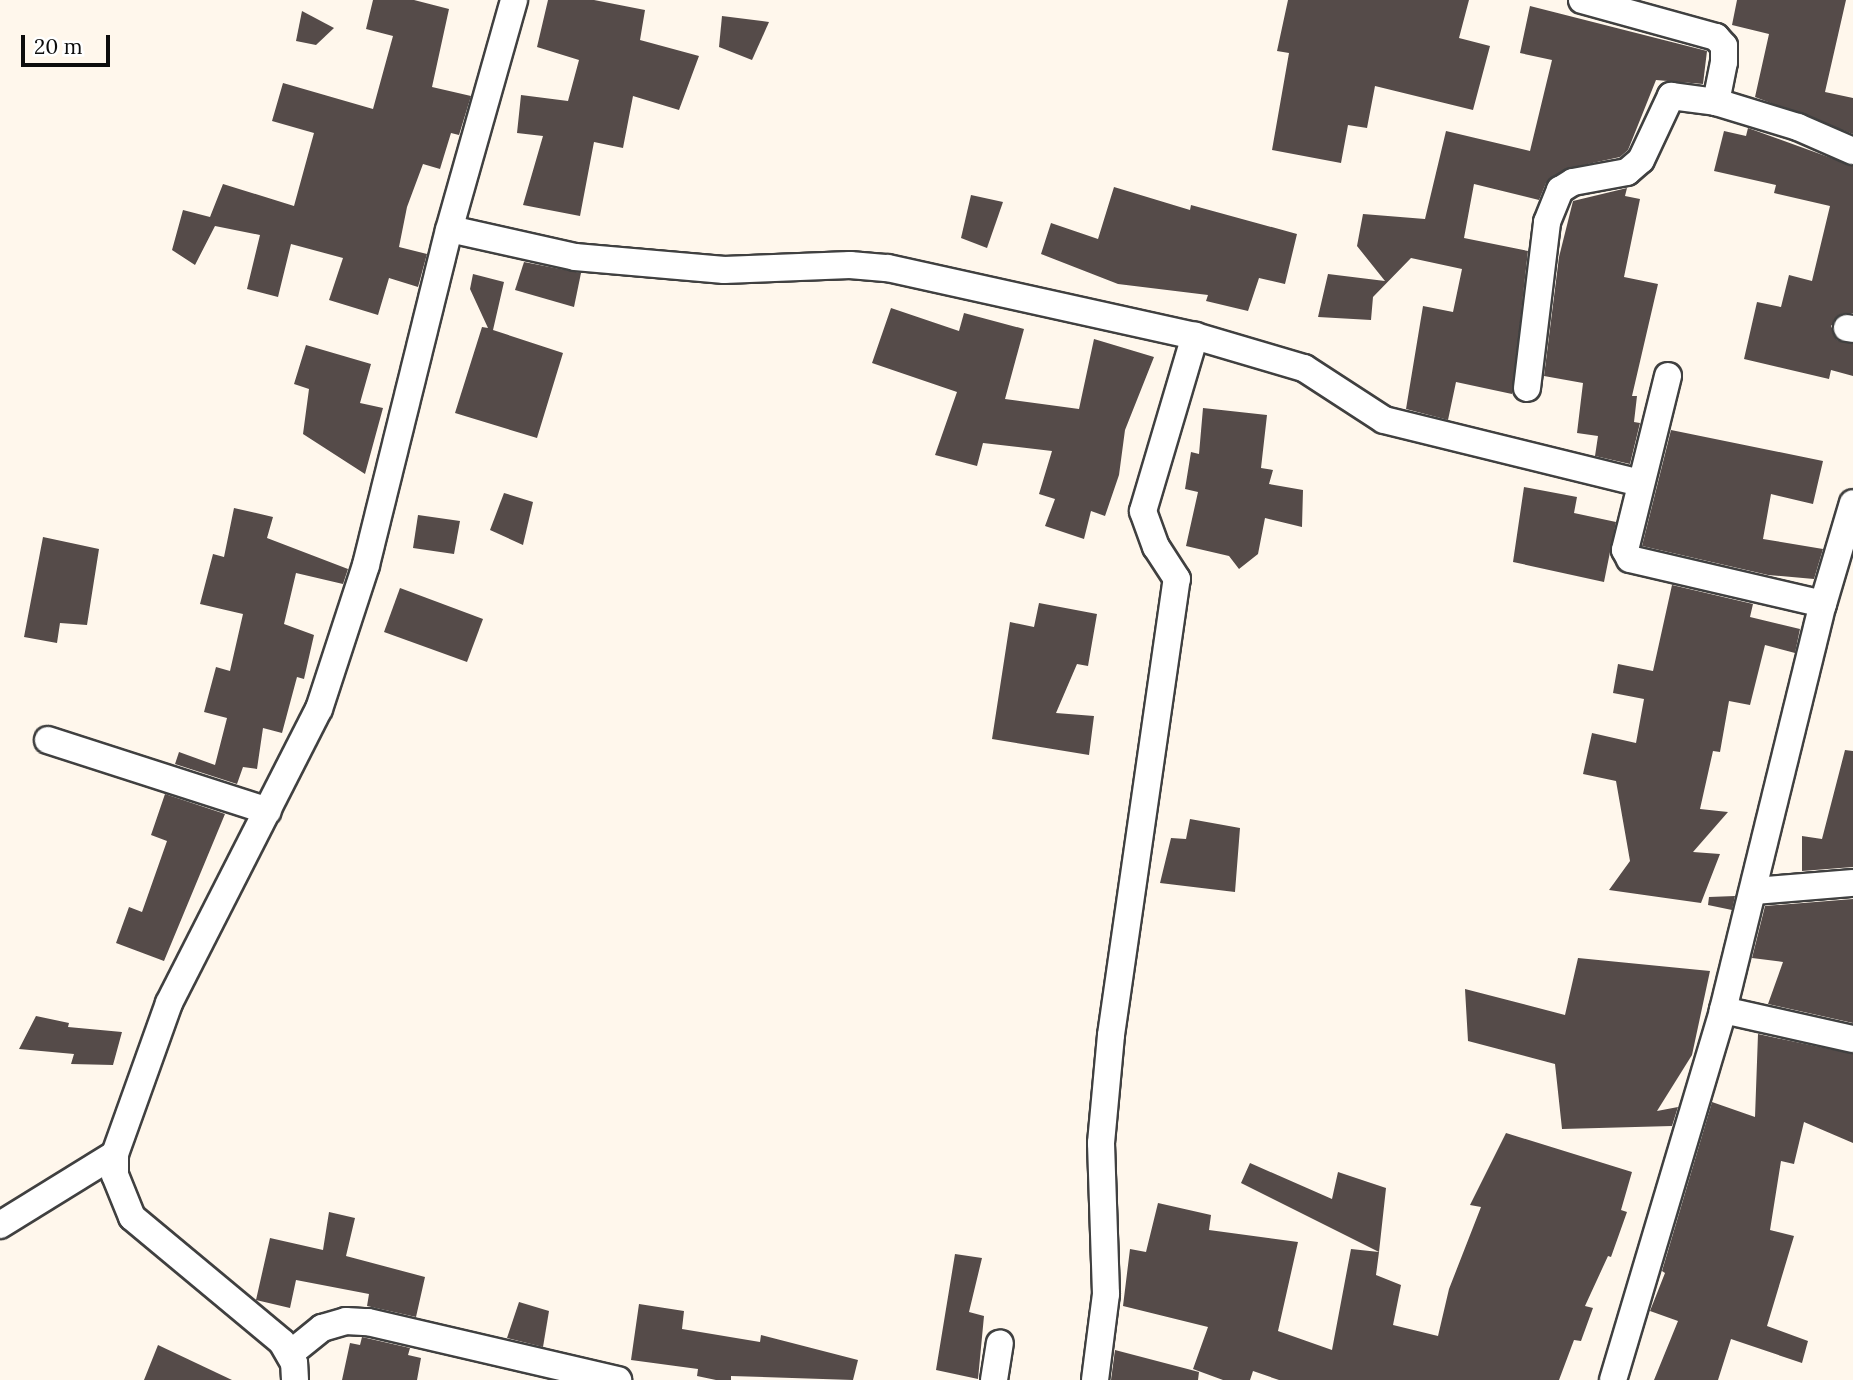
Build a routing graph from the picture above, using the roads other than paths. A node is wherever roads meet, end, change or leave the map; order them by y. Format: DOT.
graph roads {
  1 [pos="514,0"];
  2 [pos="1581,0"];
  3 [pos="1716,102"];
  4 [pos="1853,151"];
  5 [pos="450,229"];
  6 [pos="1195,336"];
  7 [pos="1668,376"];
  8 [pos="1527,388"];
  9 [pos="1640,483"];
  10 [pos="1853,503"];
  11 [pos="1823,604"];
  12 [pos="48,740"];
  13 [pos="268,811"];
  14 [pos="1853,883"];
  15 [pos="1755,891"];
  16 [pos="1723,1010"];
  17 [pos="1853,1039"];
  18 [pos="115,1154"];
  19 [pos="0,1225"];
  20 [pos="1000,1343"];
  21 [pos="291,1353"];
  22 [pos="295,1380"];
  23 [pos="618,1380"];
  24 [pos="994,1380"];
  25 [pos="1095,1380"];
  26 [pos="1613,1380"];
  1 -- 5 [label="street"];
  2 -- 3 [label="street"];
  3 -- 4 [label="street"];
  3 -- 8 [label="street"];
  5 -- 6 [label="street"];
  5 -- 13 [label="street"];
  6 -- 9 [label="street"];
  6 -- 25 [label="street"];
  7 -- 9 [label="street"];
  9 -- 11 [label="street"];
  10 -- 11 [label="street"];
  11 -- 15 [label="street"];
  12 -- 13 [label="street"];
  13 -- 18 [label="street"];
  14 -- 15 [label="street"];
  15 -- 16 [label="street"];
  16 -- 17 [label="street"];
  16 -- 26 [label="street"];
  18 -- 19 [label="street"];
  18 -- 21 [label="street"];
  20 -- 24 [label="street"];
  21 -- 22 [label="street"];
  21 -- 23 [label="street"];
}
